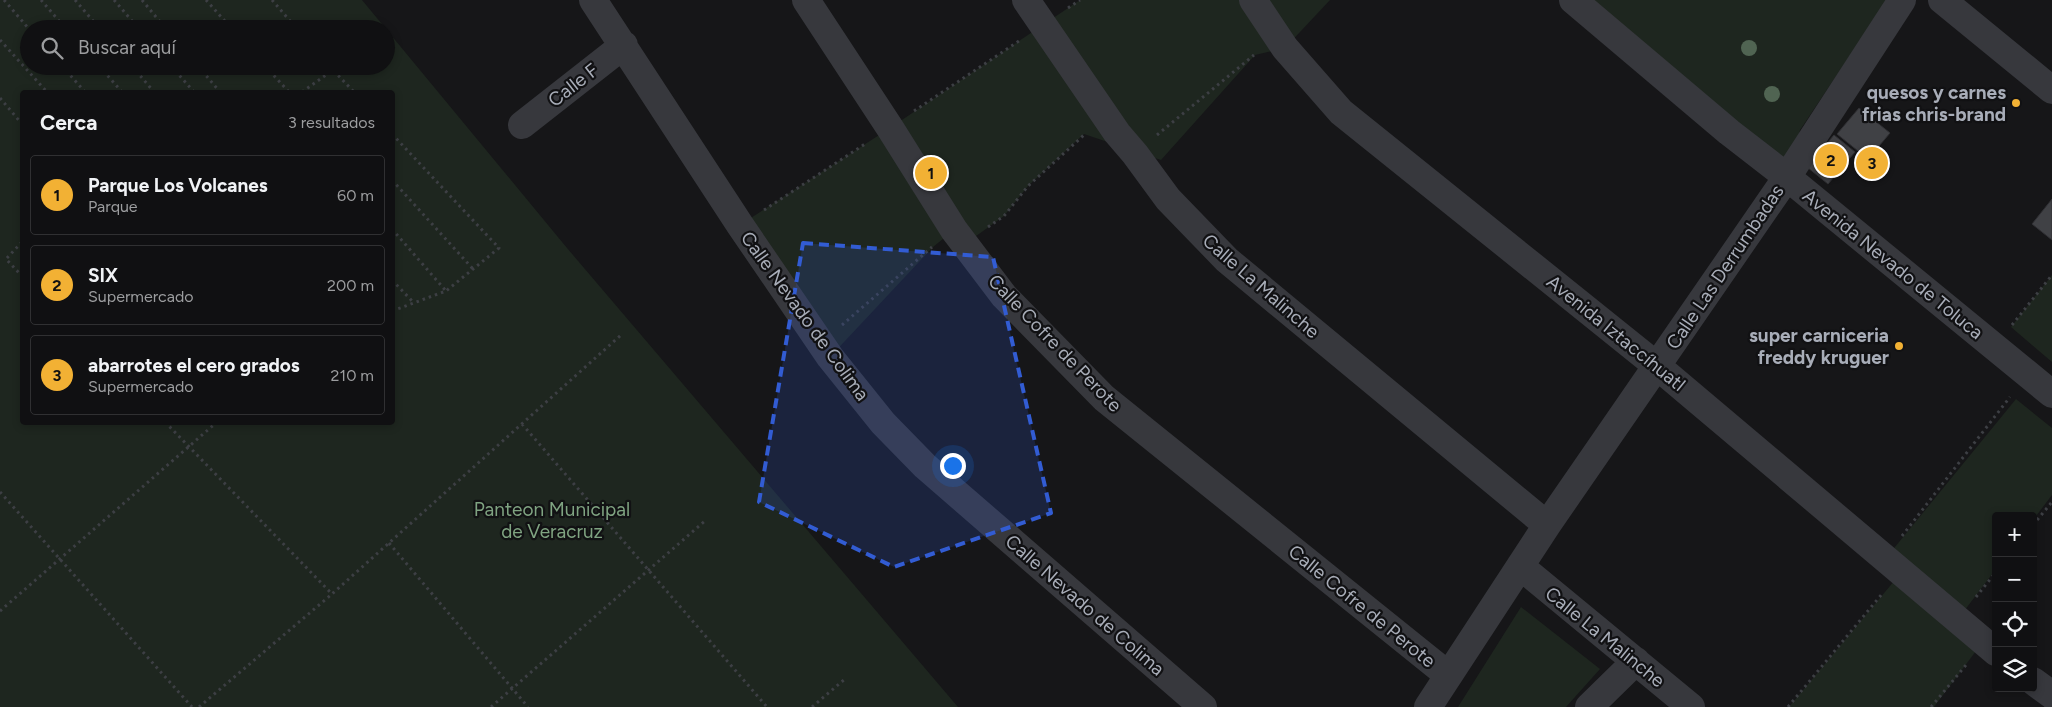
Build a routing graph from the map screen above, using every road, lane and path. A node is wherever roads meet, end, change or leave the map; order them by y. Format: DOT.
graph roads {
  1 [pos="4,0"];
  2 [pos="41,0"];
  3 [pos="75,0"];
  4 [pos="114,0"];
  5 [pos="142,0"];
  6 [pos="206,0"];
  7 [pos="272,0"];
  8 [pos="593,0"];
  9 [pos="806,0"];
  10 [pos="1026,0"];
  11 [pos="1252,0"];
  12 [pos="1573,0"];
  13 [pos="1902,0"];
  14 [pos="1942,0"];
  15 [pos="21,20"];
  16 [pos="58,20"];
  17 [pos="92,20"];
  18 [pos="131,20"];
  19 [pos="159,20"];
  20 [pos="224,20"];
  21 [pos="289,20"];
  22 [pos="1272,30"];
  23 [pos="0,40"];
  24 [pos="624,45"];
  25 [pos="20,62"];
  26 [pos="32,75"];
  27 [pos="70,75"];
  28 [pos="107,75"];
  29 [pos="140,75"];
  30 [pos="179,75"];
  31 [pos="206,75"];
  32 [pos="273,75"];
  33 [pos="326,75"];
  34 [pos="338,75"];
  35 [pos="338,75"];
  36 [pos="342,80"];
  37 [pos="308,88"];
  38 [pos="45,90"];
  39 [pos="83,90"];
  40 [pos="120,90"];
  41 [pos="152,90"];
  42 [pos="192,90"];
  43 [pos="218,90"];
  44 [pos="287,90"];
  45 [pos="305,90"];
  46 [pos="310,90"];
  47 [pos="352,90"];
  48 [pos="2052,90"];
  49 [pos="0,98"];
  50 [pos="20,122"];
  51 [pos="522,125"];
  52 [pos="395,137"];
  53 [pos="1093,138"];
  54 [pos="1135,154"];
  55 [pos="1786,177"];
  56 [pos="395,183"];
  57 [pos="395,232"];
  58 [pos="20,244"];
  59 [pos="965,244"];
  60 [pos="473,269"];
  61 [pos="20,274"];
  62 [pos="2052,275"];
  63 [pos="395,283"];
  64 [pos="446,292"];
  65 [pos="414,303"];
  66 [pos="395,310"];
  67 [pos="621,335"];
  68 [pos="821,343"];
  69 [pos="1994,347"];
  70 [pos="1657,366"];
  71 [pos="2028,374"];
  72 [pos="2052,394"];
  73 [pos="522,424"];
  74 [pos="168,425"];
  75 [pos="215,425"];
  76 [pos="189,447"];
  77 [pos="0,492"];
  78 [pos="2052,502"];
  79 [pos="706,520"];
  80 [pos="2037,520"];
  81 [pos="1547,525"];
  82 [pos="389,543"];
  83 [pos="60,559"];
  84 [pos="1893,565"];
  85 [pos="1520,566"];
  86 [pos="648,570"];
  87 [pos="332,594"];
  88 [pos="0,611"];
  89 [pos="1990,647"];
  90 [pos="1636,661"];
  91 [pos="1448,675"];
  92 [pos="845,679"];
  93 [pos="2037,684"];
  94 [pos="512,689"];
  95 [pos="2052,695"];
  96 [pos="192,707"];
  97 [pos="199,707"];
  98 [pos="491,707"];
  99 [pos="528,707"];
  100 [pos="767,707"];
  101 [pos="812,707"];
  102 [pos="1203,707"];
  103 [pos="1428,707"];
  104 [pos="1589,707"];
  105 [pos="1691,707"];
  106 [pos="1788,707"];
  107 [pos="1931,707"];
  1 -- 15 [label="path"];
  2 -- 16 [label="path"];
  3 -- 17 [label="path"];
  4 -- 18 [label="path"];
  5 -- 19 [label="path"];
  6 -- 20 [label="path"];
  7 -- 21 [label="path"];
  8 -- 24 [label="street, Calle Nevado de Colima"];
  9 -- 59 [label="street, Calle Cofre de Perote"];
  10 -- 54 [label="street, Calle La Malinche"];
  11 -- 22 [label="street, Avenida Iztaccíhuatl"];
  12 -- 55 [label="street, Avenida Nevado de Toluca"];
  13 -- 55 [label="street, Calle Las Derrumbadas"];
  14 -- 48 [label="street"];
  22 -- 54 [label="path"];
  22 -- 70 [label="street, Avenida Iztaccíhuatl"];
  23 -- 25 [label="path"];
  24 -- 51 [label="street, Calle F"];
  24 -- 68 [label="street, Calle Nevado de Colima"];
  26 -- 38 [label="path"];
  27 -- 39 [label="path"];
  28 -- 40 [label="path"];
  29 -- 41 [label="path"];
  30 -- 42 [label="path"];
  31 -- 43 [label="path"];
  32 -- 44 [label="path"];
  33 -- 37 [label="path"];
  34 -- 36 [label="path"];
  35 -- 36 [label="path"];
  36 -- 47 [label="path"];
  37 -- 45 [label="path"];
  37 -- 46 [label="path"];
  49 -- 50 [label="path"];
  52 -- 60 [label="path"];
  53 -- 59 [label="path"];
  54 -- 81 [label="street, Calle La Malinche"];
  55 -- 69 [label="street, Avenida Nevado de Toluca"];
  55 -- 70 [label="street, Calle Las Derrumbadas"];
  56 -- 60 [label="path"];
  57 -- 64 [label="path"];
  58 -- 61 [label="path"];
  59 -- 68 [label="path"];
  59 -- 91 [label="street, Calle Cofre de Perote"];
  60 -- 64 [label="path"];
  62 -- 69 [label="path"];
  63 -- 65 [label="path"];
  64 -- 65 [label="path"];
  65 -- 66 [label="path"];
  67 -- 73 [label="path"];
  68 -- 102 [label="street, Calle Nevado de Colima"];
  69 -- 71 [label="street, Avenida Nevado de Toluca"];
  70 -- 81 [label="street, Calle Las Derrumbadas"];
  70 -- 84 [label="street, Avenida Iztaccíhuatl"];
  71 -- 72 [label="street, Avenida Nevado de Toluca"];
  71 -- 84 [label="path"];
  73 -- 82 [label="path"];
  73 -- 86 [label="path"];
  74 -- 76 [label="path"];
  75 -- 76 [label="path"];
  76 -- 83 [label="path"];
  76 -- 87 [label="path"];
  77 -- 83 [label="path"];
  78 -- 80 [label="path"];
  79 -- 86 [label="path"];
  81 -- 85 [label="street, Calle Las Derrumbadas"];
  82 -- 87 [label="path"];
  82 -- 94 [label="path"];
  83 -- 88 [label="path"];
  83 -- 96 [label="path"];
  84 -- 89 [label="street, Avenida Iztaccíhuatl"];
  84 -- 106 [label="path"];
  85 -- 90 [label="street, Calle La Malinche"];
  85 -- 91 [label="street, Calle Las Derrumbadas"];
  86 -- 94 [label="path"];
  86 -- 100 [label="path"];
  87 -- 97 [label="path"];
  89 -- 107 [label="path"];
  90 -- 104 [label="street"];
  90 -- 105 [label="street, Calle La Malinche"];
  91 -- 103 [label="street, Calle Las Derrumbadas"];
  92 -- 101 [label="path"];
  93 -- 95 [label="street"];
  94 -- 98 [label="path"];
  94 -- 99 [label="path"];
}
